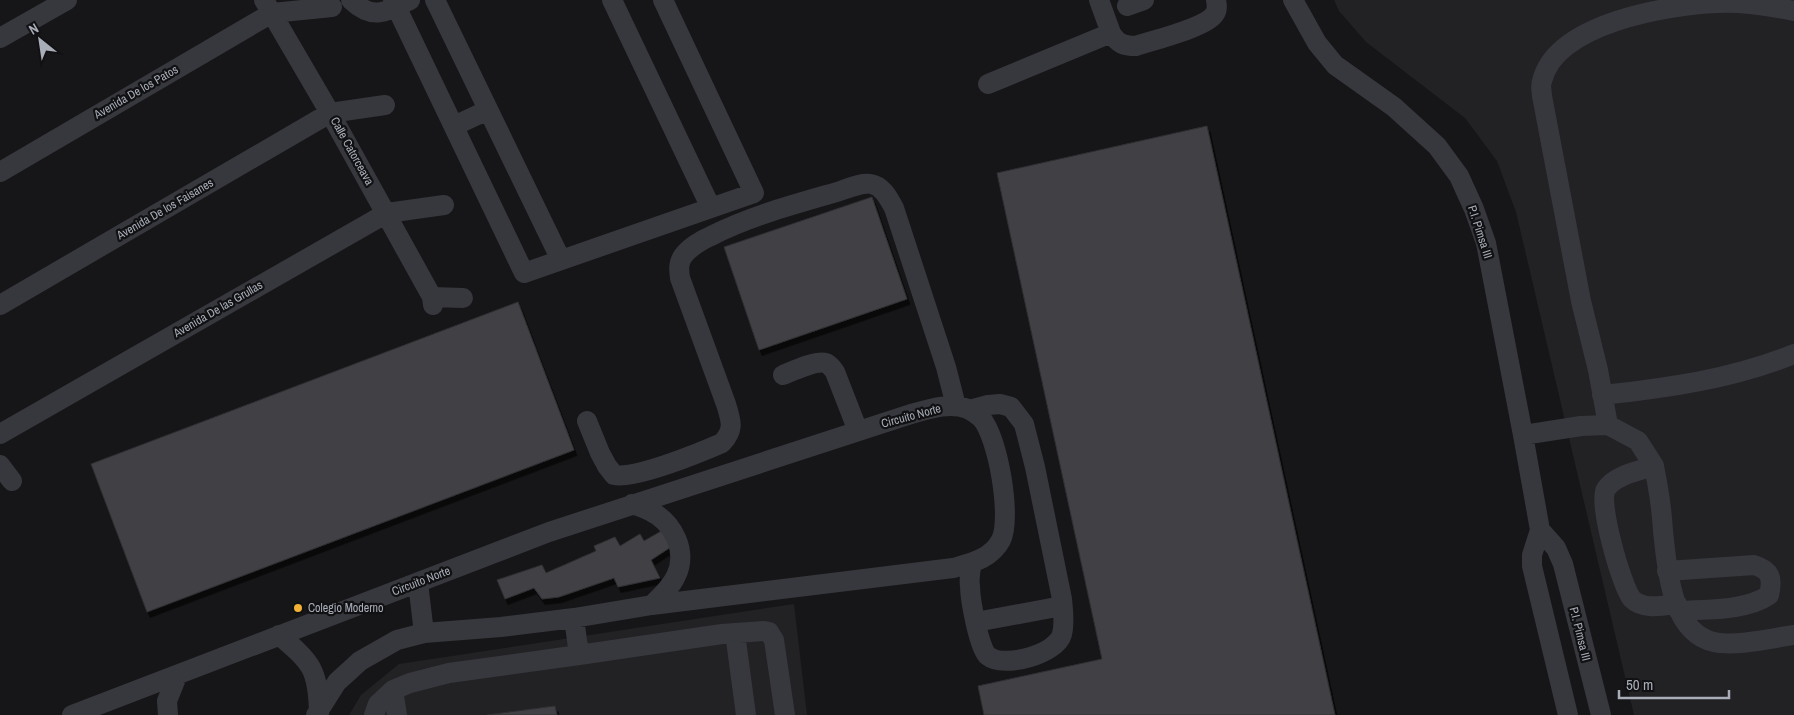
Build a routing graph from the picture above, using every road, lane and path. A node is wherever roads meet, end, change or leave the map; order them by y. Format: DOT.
graph roads {
  1 [pos="67,0"];
  2 [pos="351,0"];
  3 [pos="435,0"];
  4 [pos="612,0"];
  5 [pos="662,0"];
  6 [pos="1099,0"];
  7 [pos="1216,0"];
  8 [pos="1293,0"];
  9 [pos="400,2"];
  10 [pos="268,6"];
  11 [pos="332,7"];
  12 [pos="1794,11"];
  13 [pos="1110,33"];
  14 [pos="0,38"];
  15 [pos="988,84"];
  16 [pos="385,105"];
  17 [pos="488,110"];
  18 [pos="330,113"];
  19 [pos="454,126"];
  20 [pos="0,172"];
  21 [pos="444,204"];
  22 [pos="711,208"];
  23 [pos="387,213"];
  24 [pos="561,260"];
  25 [pos="463,298"];
  26 [pos="0,306"];
  27 [pos="1794,354"];
  28 [pos="783,375"];
  29 [pos="1602,395"];
  30 [pos="963,408"];
  31 [pos="587,421"];
  32 [pos="1608,425"];
  33 [pos="858,431"];
  34 [pos="0,434"];
  35 [pos="1523,435"];
  36 [pos="1654,466"];
  37 [pos="632,504"];
  38 [pos="1540,530"];
  39 [pos="972,563"];
  40 [pos="1667,571"];
  41 [pos="418,583"];
  42 [pos="652,605"];
  43 [pos="1062,606"];
  44 [pos="1678,608"];
  45 [pos="574,618"];
  46 [pos="976,622"];
  47 [pos="424,633"];
  48 [pos="735,633"];
  49 [pos="279,636"];
  50 [pos="1794,636"];
  51 [pos="579,655"];
  52 [pos="177,676"];
  53 [pos="393,690"];
  54 [pos="318,714"];
  55 [pos="72,715"];
  56 [pos="168,715"];
  57 [pos="374,715"];
  58 [pos="397,715"];
  59 [pos="746,715"];
  60 [pos="785,715"];
  61 [pos="1568,715"];
  62 [pos="1601,715"];
  1 -- 14 [label="street"];
  2 -- 9 [label="street"];
  3 -- 17 [label="street"];
  4 -- 22 [label="street"];
  5 -- 22 [label="street"];
  6 -- 13 [label="street"];
  7 -- 13 [label="street"];
  8 -- 35 [label="street, P.I. Pimsa III"];
  9 -- 19 [label="street"];
  10 -- 11 [label="street"];
  10 -- 18 [label="street, Calle Catorceava"];
  10 -- 20 [label="street, Avenida De los Patos"];
  12 -- 29 [label="street"];
  13 -- 15 [label="street"];
  16 -- 18 [label="street"];
  17 -- 19 [label="street"];
  17 -- 24 [label="street"];
  18 -- 23 [label="street, Calle Catorceava"];
  18 -- 26 [label="street, Avenida De los Faisanes"];
  19 -- 24 [label="street"];
  21 -- 23 [label="street, Avenida De las Grullas"];
  22 -- 24 [label="street"];
  23 -- 25 [label="street, Calle Catorceava"];
  23 -- 34 [label="street, Avenida De las Grullas"];
  27 -- 29 [label="street"];
  28 -- 33 [label="street"];
  29 -- 32 [label="street"];
  30 -- 31 [label="street"];
  30 -- 33 [label="street, Circuito Norte"];
  30 -- 39 [label="street"];
  30 -- 43 [label="street, Circuito Norte"];
  32 -- 35 [label="street"];
  32 -- 36 [label="street"];
  33 -- 37 [label="street, Circuito Norte"];
  35 -- 38 [label="street, P.I. Pimsa III"];
  36 -- 40 [label="street"];
  36 -- 44 [label="street"];
  37 -- 41 [label="street, Circuito Norte"];
  37 -- 42 [label="street"];
  38 -- 61 [label="street, P.I. Pimsa III"];
  38 -- 62 [label="street, P.I. Pimsa III"];
  39 -- 42 [label="street"];
  39 -- 46 [label="street"];
  40 -- 44 [label="street"];
  40 -- 44 [label="street"];
  41 -- 47 [label="street"];
  41 -- 49 [label="street, Circuito Norte"];
  42 -- 45 [label="street"];
  43 -- 46 [label="street"];
  43 -- 46 [label="street, Circuito Norte"];
  44 -- 50 [label="street"];
  45 -- 47 [label="street"];
  45 -- 51 [label="street"];
  47 -- 54 [label="street"];
  48 -- 51 [label="street"];
  48 -- 59 [label="street"];
  48 -- 60 [label="street"];
  49 -- 52 [label="street, Circuito Norte"];
  49 -- 54 [label="street"];
  51 -- 53 [label="street"];
  52 -- 55 [label="street, Circuito Norte"];
  52 -- 56 [label="street"];
  53 -- 57 [label="street"];
  53 -- 58 [label="street"];
}
